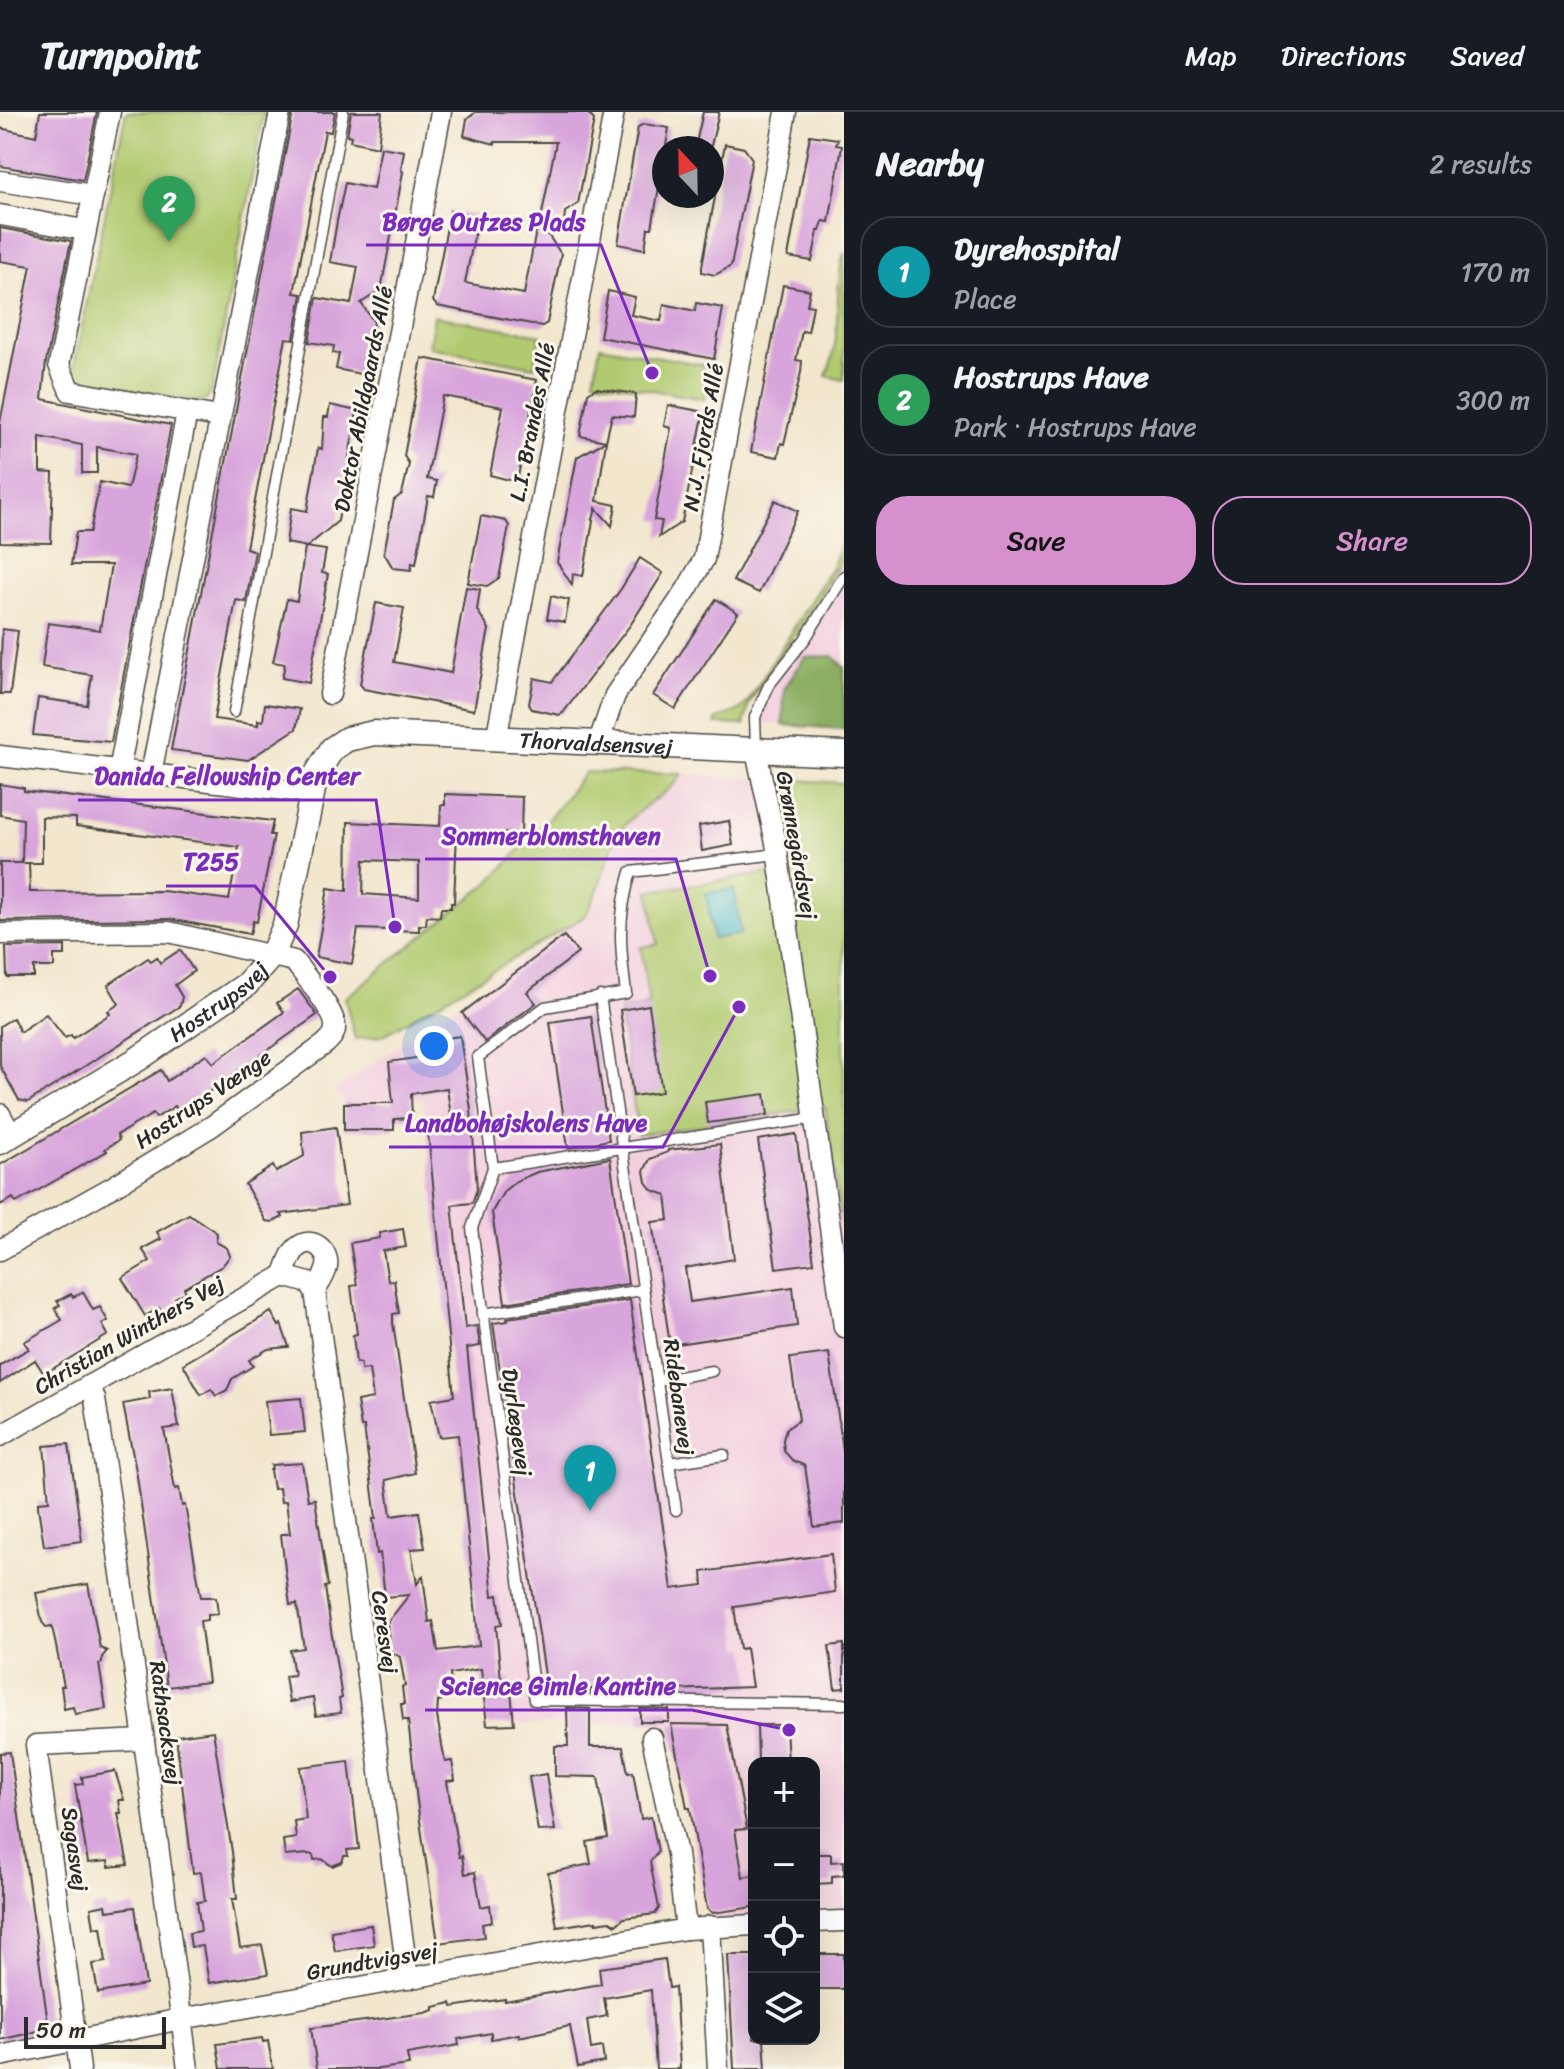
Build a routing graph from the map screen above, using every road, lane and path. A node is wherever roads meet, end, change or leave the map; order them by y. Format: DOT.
graph roads {
  1 [pos="110,112"];
  2 [pos="280,112"];
  3 [pos="343,112"];
  4 [pos="441,112"];
  5 [pos="614,112"];
  6 [pos="786,112"];
  7 [pos="0,181"];
  8 [pos="93,195"];
  9 [pos="0,215"];
  10 [pos="84,230"];
  11 [pos="187,412"];
  12 [pos="219,417"];
  13 [pos="844,576"];
  14 [pos="330,694"];
  15 [pos="234,712"];
  16 [pos="347,739"];
  17 [pos="496,740"];
  18 [pos="598,744"];
  19 [pos="756,751"];
  20 [pos="844,754"];
  21 [pos="0,756"];
  22 [pos="119,771"];
  23 [pos="151,774"];
  24 [pos="310,793"];
  25 [pos="777,854"];
  26 [pos="0,934"];
  27 [pos="272,955"];
  28 [pos="600,996"];
  29 [pos="815,1118"];
  30 [pos="4,1131"];
  31 [pos="622,1148"];
  32 [pos="493,1168"];
  33 [pos="0,1250"];
  34 [pos="324,1251"];
  35 [pos="300,1282"];
  36 [pos="643,1290"];
  37 [pos="482,1314"];
  38 [pos="844,1327"];
  39 [pos="712,1371"];
  40 [pos="657,1381"];
  41 [pos="90,1385"];
  42 [pos="0,1436"];
  43 [pos="724,1455"];
  44 [pos="669,1463"];
  45 [pos="676,1510"];
  46 [pos="844,1704"];
  47 [pos="652,1738"];
  48 [pos="144,1740"];
  49 [pos="844,1921"];
  50 [pos="820,1922"];
  51 [pos="748,1925"];
  52 [pos="710,1926"];
  53 [pos="686,1929"];
  54 [pos="408,1979"];
  55 [pos="181,2019"];
  56 [pos="75,2040"];
  57 [pos="0,2056"];
  58 [pos="80,2069"];
  59 [pos="188,2069"];
  60 [pos="718,2069"];
  1 -- 8 [label="street"];
  2 -- 12 [label="street"];
  3 -- 15 [label="lane"];
  4 -- 14 [label="street, Doktor Abildgaards Allé"];
  5 -- 17 [label="street, L.I. Brandes Allé"];
  6 -- 18 [label="street, N.J. Fjords Allé"];
  7 -- 8 [label="street"];
  8 -- 10 [label="street"];
  9 -- 10 [label="street"];
  10 -- 11 [label="street"];
  11 -- 12 [label="street"];
  11 -- 22 [label="street"];
  12 -- 23 [label="street"];
  13 -- 19 [label="lane"];
  16 -- 17 [label="street, Thorvaldsensvej"];
  16 -- 24 [label="street, Hostrupsvej"];
  17 -- 18 [label="street, Thorvaldsensvej"];
  18 -- 19 [label="street, Thorvaldsensvej"];
  19 -- 20 [label="street, Thorvaldsensvej"];
  19 -- 25 [label="street, Grønnegårdsvej"];
  21 -- 22 [label="street"];
  22 -- 23 [label="street"];
  23 -- 24 [label="street"];
  24 -- 27 [label="street, Hostrupsvej"];
  25 -- 28 [label="lane"];
  25 -- 29 [label="street, Grønnegårdsvej"];
  26 -- 27 [label="street"];
  27 -- 30 [label="street, Hostrupsvej"];
  27 -- 33 [label="street, Hostrups Vænge"];
  28 -- 31 [label="lane, Ridebanevej"];
  28 -- 32 [label="lane"];
  29 -- 31 [label="lane"];
  29 -- 38 [label="street, Grønnegårdsvej"];
  31 -- 32 [label="lane"];
  31 -- 36 [label="lane, Ridebanevej"];
  32 -- 37 [label="lane, Dyrlægevej"];
  34 -- 35 [label="street, Ceresvej"];
  34 -- 35 [label="street, Christian Winthers Vej"];
  35 -- 41 [label="street, Christian Winthers Vej"];
  35 -- 54 [label="street, Ceresvej"];
  36 -- 37 [label="lane"];
  36 -- 40 [label="lane, Ridebanevej"];
  37 -- 46 [label="lane, Dyrlægevej"];
  39 -- 40 [label="lane"];
  40 -- 44 [label="lane, Ridebanevej"];
  41 -- 42 [label="street, Christian Winthers Vej"];
  41 -- 48 [label="street, Rathsacksvej"];
  43 -- 44 [label="lane"];
  44 -- 45 [label="lane, Ridebanevej"];
  47 -- 53 [label="street"];
  48 -- 55 [label="street, Rathsacksvej"];
  48 -- 56 [label="street, Sagasvej"];
  49 -- 50 [label="street"];
  51 -- 52 [label="street, Grundtvigsvej"];
  52 -- 53 [label="street, Grundtvigsvej"];
  52 -- 60 [label="street"];
  53 -- 54 [label="street, Grundtvigsvej"];
  54 -- 55 [label="street, Grundtvigsvej"];
  55 -- 56 [label="street, Grundtvigsvej"];
  55 -- 59 [label="street, Rathsacksvej"];
  56 -- 57 [label="street, Grundtvigsvej"];
  56 -- 58 [label="street, Sagasvej"];
}
